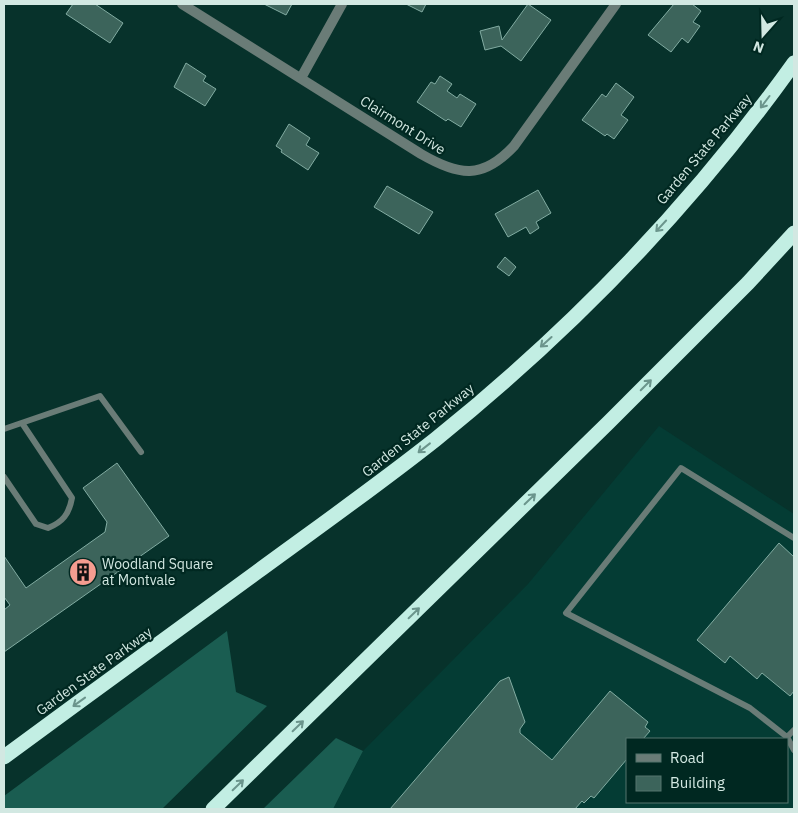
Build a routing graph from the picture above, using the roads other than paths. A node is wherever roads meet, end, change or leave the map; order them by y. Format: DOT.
graph roads {
  1 [pos="182,4"];
  2 [pos="342,4"];
  3 [pos="616,4"];
  4 [pos="794,63"];
  5 [pos="301,78"];
  6 [pos="794,232"];
  7 [pos="22,423"];
  8 [pos="4,429"];
  9 [pos="141,452"];
  10 [pos="4,477"];
  11 [pos="794,538"];
  12 [pos="794,730"];
  13 [pos="791,738"];
  14 [pos="794,750"];
  15 [pos="4,757"];
  16 [pos="213,809"];
  1 -- 5 [label="street, Clairmont Drive"];
  2 -- 5 [label="street"];
  3 -- 5 [label="street, Clairmont Drive"];
  4 -- 15 [label="highway, Garden State Parkway, one-way"];
  16 -- 6 [label="highway, one-way"];
  7 -- 8 [label="lane"];
  7 -- 9 [label="lane"];
  7 -- 10 [label="lane"];
  11 -- 13 [label="lane"];
  12 -- 13 [label="lane"];
  13 -- 14 [label="lane"];
}
